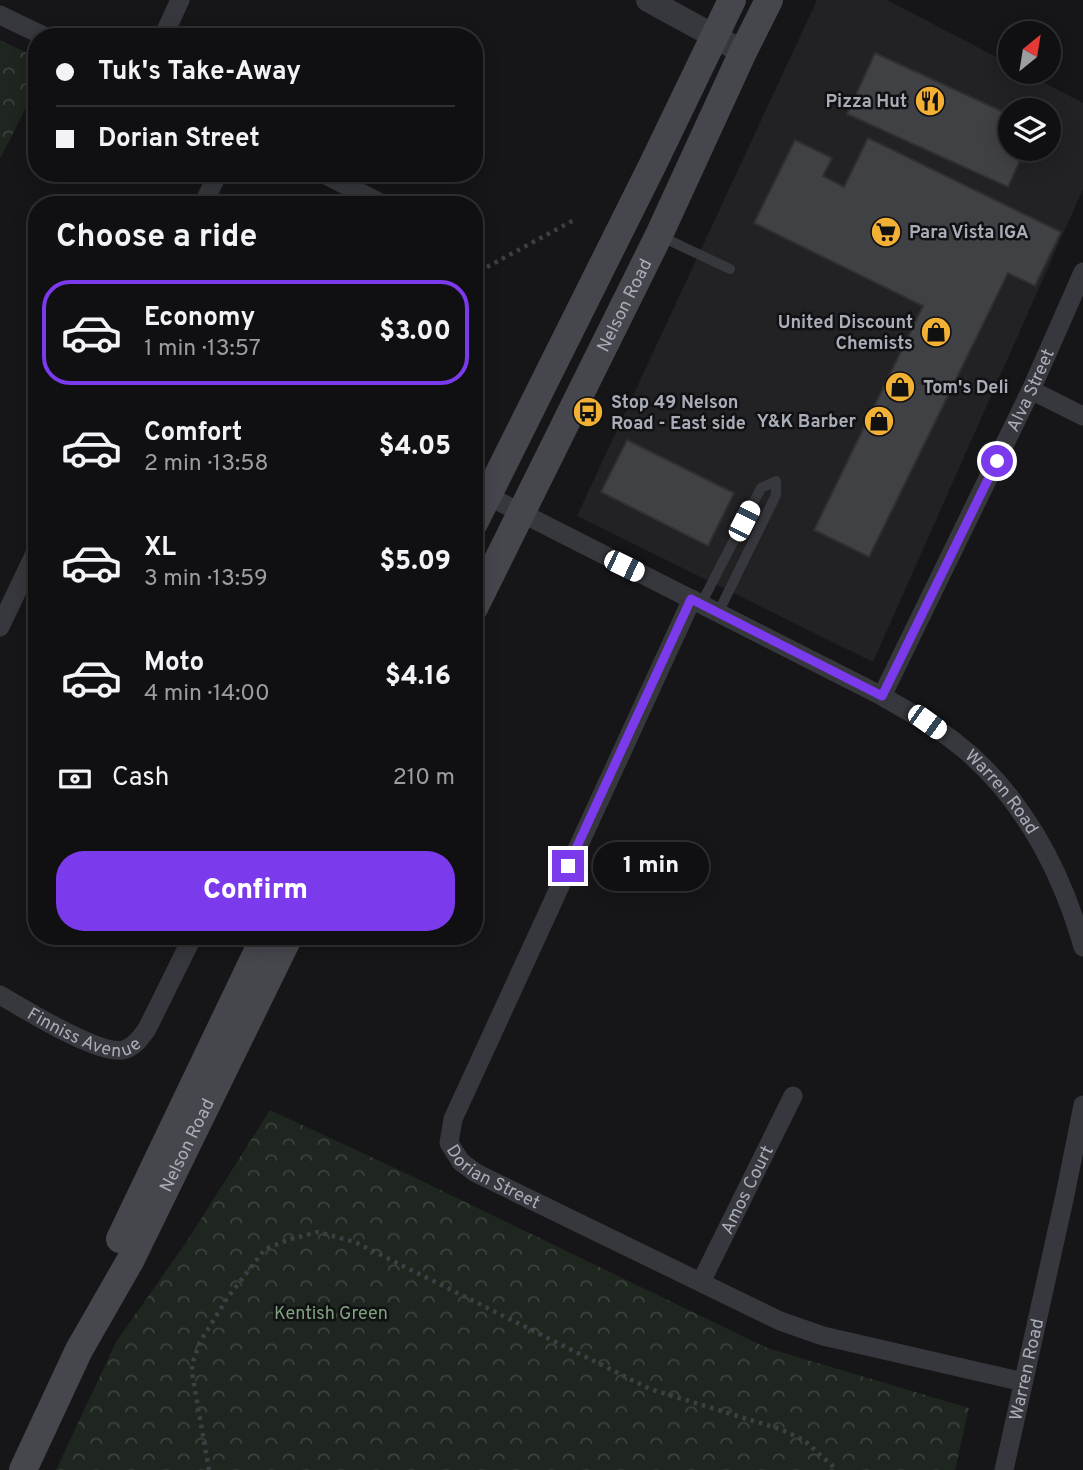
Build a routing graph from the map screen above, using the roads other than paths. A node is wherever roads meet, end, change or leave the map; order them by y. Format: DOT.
graph roads {
  1 [pos="180,0"];
  2 [pos="648,0"];
  3 [pos="732,0"];
  4 [pos="769,0"];
  5 [pos="0,15"];
  6 [pos="28,28"];
  7 [pos="167,28"];
  8 [pos="715,37"];
  9 [pos="743,52"];
  10 [pos="653,164"];
  11 [pos="339,182"];
  12 [pos="367,196"];
  13 [pos="659,235"];
  14 [pos="730,269"];
  15 [pos="1083,272"];
  16 [pos="555,362"];
  17 [pos="1031,390"];
  18 [pos="1083,416"];
  19 [pos="488,496"];
  20 [pos="483,506"];
  21 [pos="521,514"];
  22 [pos="28,569"];
  23 [pos="483,590"];
  24 [pos="703,606"];
  25 [pos="0,627"];
  26 [pos="882,696"];
  27 [pos="189,945"];
  28 [pos="261,945"];
  29 [pos="285,945"];
  30 [pos="1083,947"];
  31 [pos="0,995"];
  32 [pos="793,1096"];
  33 [pos="1083,1105"];
  34 [pos="1074,1200"];
  35 [pos="701,1282"];
  36 [pos="79,1350"];
  37 [pos="1023,1382"];
  38 [pos="23,1470"];
  39 [pos="1004,1470"];
  1 -- 7 [label="street"];
  2 -- 8 [label="street"];
  3 -- 8 [label="main road, Nelson Road"];
  4 -- 9 [label="main road, Nelson Road"];
  5 -- 6 [label="street"];
  8 -- 9 [label="street"];
  8 -- 10 [label="main road, Nelson Road"];
  9 -- 13 [label="main road, Nelson Road"];
  10 -- 13 [label="main road"];
  10 -- 16 [label="main road, Nelson Road"];
  11 -- 12 [label="street"];
  13 -- 14 [label="lane"];
  13 -- 16 [label="main road"];
  13 -- 21 [label="main road, Nelson Road"];
  15 -- 17 [label="street, Alva Street"];
  16 -- 19 [label="main road, Nelson Road"];
  17 -- 18 [label="street"];
  17 -- 26 [label="street, Alva Street"];
  19 -- 20 [label="main road, Nelson Road"];
  19 -- 21 [label="street, Warren Road"];
  21 -- 23 [label="main road, Nelson Road"];
  21 -- 24 [label="street, Warren Road"];
  22 -- 25 [label="street"];
  24 -- 24 [label="lane"];
  24 -- 26 [label="street, Warren Road"];
  24 -- 35 [label="street, Dorian Street"];
  26 -- 30 [label="street, Warren Road"];
  27 -- 31 [label="street, Finniss Avenue"];
  28 -- 36 [label="main road, Nelson Road"];
  29 -- 36 [label="main road, Nelson Road"];
  32 -- 35 [label="street, Amos Court"];
  33 -- 34 [label="street, Warren Road"];
  34 -- 37 [label="street, Warren Road"];
  35 -- 37 [label="street, Dorian Street"];
  36 -- 38 [label="main road, Nelson Road"];
  37 -- 39 [label="street, Warren Road"];
}
